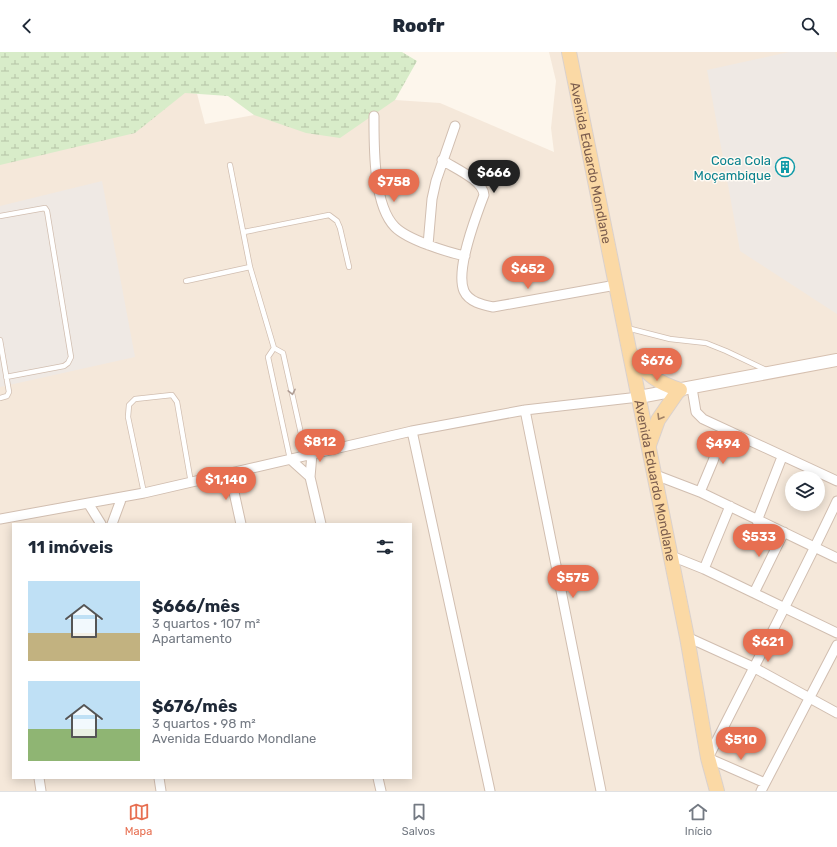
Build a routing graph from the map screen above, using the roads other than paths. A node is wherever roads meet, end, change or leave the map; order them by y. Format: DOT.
graph roads {
  1 [pos="570,52"];
  2 [pos="374,116"];
  3 [pos="455,126"];
  4 [pos="442,160"];
  5 [pos="230,165"];
  6 [pos="0,216"];
  7 [pos="244,232"];
  8 [pos="428,245"];
  9 [pos="465,256"];
  10 [pos="349,267"];
  11 [pos="250,268"];
  12 [pos="186,281"];
  13 [pos="616,285"];
  14 [pos="625,328"];
  15 [pos="0,340"];
  16 [pos="274,348"];
  17 [pos="631,354"];
  18 [pos="837,360"];
  19 [pos="773,373"];
  20 [pos="6,378"];
  21 [pos="683,390"];
  22 [pos="640,397"];
  23 [pos="0,398"];
  24 [pos="525,410"];
  25 [pos="724,429"];
  26 [pos="412,431"];
  27 [pos="649,445"];
  28 [pos="309,455"];
  29 [pos="782,457"];
  30 [pos="290,459"];
  31 [pos="230,474"];
  32 [pos="653,474"];
  33 [pos="310,477"];
  34 [pos="837,481"];
  35 [pos="191,483"];
  36 [pos="700,492"];
  37 [pos="144,493"];
  38 [pos="122,497"];
  39 [pos="837,501"];
  40 [pos="88,503"];
  41 [pos="730,506"];
  42 [pos="0,519"];
  43 [pos="757,521"];
  44 [pos="100,523"];
  45 [pos="112,523"];
  46 [pos="241,523"];
  47 [pos="321,523"];
  48 [pos="784,532"];
  49 [pos="815,548"];
  50 [pos="669,555"];
  51 [pos="837,558"];
  52 [pos="704,569"];
  53 [pos="754,593"];
  54 [pos="785,609"];
  55 [pos="837,633"];
  56 [pos="687,637"];
  57 [pos="837,645"];
  58 [pos="753,667"];
  59 [pos="809,699"];
  60 [pos="837,713"];
  61 [pos="708,758"];
  62 [pos="39,779"];
  63 [pos="159,779"];
  64 [pos="378,779"];
  65 [pos="763,787"];
  66 [pos="41,791"];
  67 [pos="161,791"];
  68 [pos="380,791"];
  69 [pos="490,791"];
  70 [pos="601,791"];
  71 [pos="717,791"];
  1 -- 13 [label="main road, Avenida Eduardo Mondlane"];
  2 -- 8 [label="street"];
  3 -- 4 [label="street"];
  4 -- 8 [label="street"];
  4 -- 9 [label="street"];
  5 -- 7 [label="lane"];
  6 -- 20 [label="lane"];
  7 -- 10 [label="lane"];
  7 -- 11 [label="lane"];
  8 -- 9 [label="street"];
  9 -- 13 [label="street"];
  11 -- 12 [label="lane"];
  11 -- 16 [label="lane"];
  13 -- 14 [label="main road, Avenida Eduardo Mondlane"];
  14 -- 17 [label="main road, Avenida Eduardo Mondlane"];
  14 -- 19 [label="lane"];
  15 -- 20 [label="lane"];
  16 -- 28 [label="lane, one-way"];
  16 -- 30 [label="lane"];
  17 -- 21 [label="main road"];
  17 -- 22 [label="main road, Avenida Eduardo Mondlane"];
  18 -- 19 [label="main road"];
  19 -- 21 [label="main road"];
  20 -- 23 [label="lane"];
  21 -- 22 [label="main road"];
  21 -- 25 [label="street"];
  21 -- 27 [label="main road, one-way"];
  22 -- 24 [label="street"];
  22 -- 27 [label="main road, Avenida Eduardo Mondlane"];
  24 -- 26 [label="street"];
  24 -- 70 [label="street"];
  25 -- 29 [label="street"];
  25 -- 36 [label="street"];
  26 -- 28 [label="street"];
  26 -- 69 [label="street"];
  27 -- 32 [label="main road, Avenida Eduardo Mondlane"];
  28 -- 30 [label="street"];
  28 -- 33 [label="street"];
  29 -- 34 [label="street"];
  29 -- 43 [label="street"];
  30 -- 31 [label="street"];
  30 -- 33 [label="street"];
  31 -- 35 [label="street"];
  31 -- 46 [label="street"];
  32 -- 36 [label="street"];
  32 -- 50 [label="main road, Avenida Eduardo Mondlane"];
  33 -- 47 [label="street"];
  35 -- 37 [label="street"];
  35 -- 37 [label="lane"];
  36 -- 41 [label="street"];
  37 -- 38 [label="street"];
  38 -- 40 [label="street"];
  38 -- 45 [label="street"];
  39 -- 49 [label="street"];
  40 -- 42 [label="street"];
  40 -- 44 [label="street"];
  41 -- 43 [label="street"];
  41 -- 52 [label="street"];
  43 -- 48 [label="street"];
  48 -- 49 [label="street"];
  48 -- 53 [label="street"];
  49 -- 51 [label="street"];
  49 -- 54 [label="street"];
  50 -- 52 [label="street"];
  50 -- 56 [label="main road, Avenida Eduardo Mondlane"];
  52 -- 53 [label="street"];
  53 -- 54 [label="street"];
  54 -- 55 [label="street"];
  54 -- 58 [label="street"];
  56 -- 58 [label="street"];
  56 -- 61 [label="main road, Avenida Eduardo Mondlane"];
  57 -- 59 [label="street"];
  58 -- 59 [label="street"];
  58 -- 61 [label="street"];
  59 -- 60 [label="street"];
  59 -- 65 [label="street"];
  61 -- 65 [label="street"];
  61 -- 71 [label="main road, Avenida Eduardo Mondlane"];
  62 -- 66 [label="street"];
  63 -- 67 [label="street"];
  64 -- 68 [label="street"];
}
